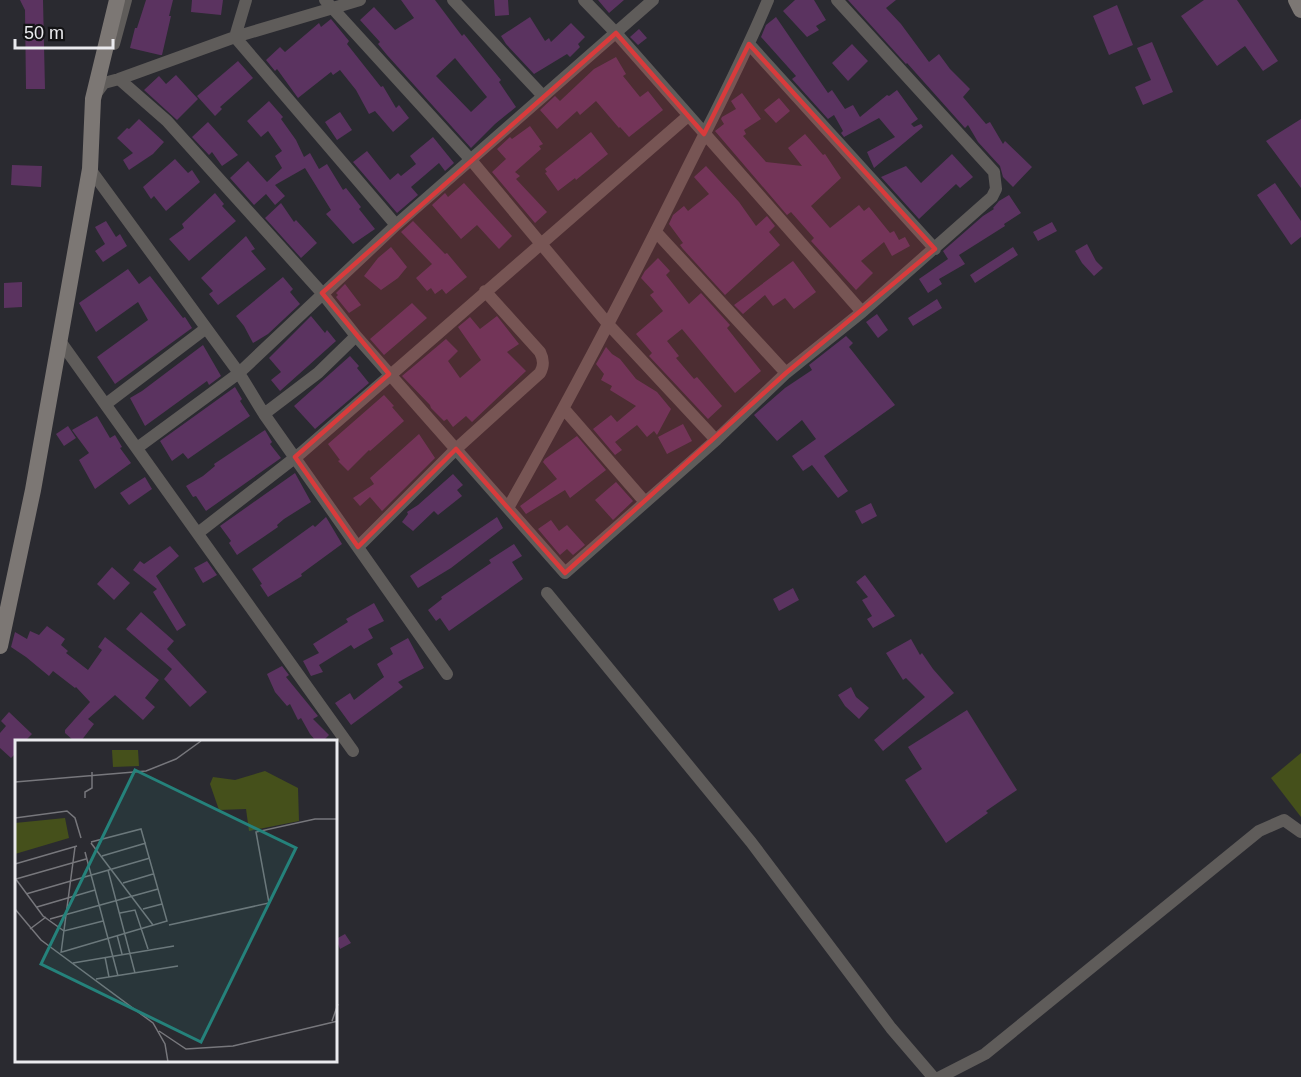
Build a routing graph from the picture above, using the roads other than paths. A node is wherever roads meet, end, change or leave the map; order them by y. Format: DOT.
graph roads {
  1 [pos="117,0"];
  2 [pos="126,0"];
  3 [pos="246,0"];
  4 [pos="360,0"];
  5 [pos="453,0"];
  6 [pos="584,0"];
  7 [pos="653,0"];
  8 [pos="768,0"];
  9 [pos="837,0"];
  10 [pos="1296,0"];
  11 [pos="329,5"];
  12 [pos="1301,10"];
  13 [pos="616,33"];
  14 [pos="235,37"];
  15 [pos="749,44"];
  16 [pos="120,79"];
  17 [pos="104,83"];
  18 [pos="543,96"];
  19 [pos="93,99"];
  20 [pos="688,116"];
  21 [pos="704,134"];
  22 [pos="471,160"];
  23 [pos="90,169"];
  24 [pos="396,225"];
  25 [pos="656,232"];
  26 [pos="542,242"];
  27 [pos="935,249"];
  28 [pos="484,291"];
  29 [pos="322,293"];
  30 [pos="862,312"];
  31 [pos="609,324"];
  32 [pos="205,329"];
  33 [pos="356,336"];
  34 [pos="60,341"];
  35 [pos="786,373"];
  36 [pos="239,374"];
  37 [pos="389,374"];
  38 [pos="106,404"];
  39 [pos="564,408"];
  40 [pos="264,414"];
  41 [pos="716,440"];
  42 [pos="137,448"];
  43 [pos="456,450"];
  44 [pos="295,458"];
  45 [pos="645,502"];
  46 [pos="508,508"];
  47 [pos="198,533"];
  48 [pos="358,547"];
  49 [pos="547,593"];
  50 [pos="0,646"];
  51 [pos="447,674"];
  52 [pos="353,751"];
  53 [pos="1301,832"];
  54 [pos="933,1077"];
  55 [pos="940,1077"];
  1 -- 19 [label="main road"];
  2 -- 17 [label="street"];
  3 -- 14 [label="street"];
  4 -- 11 [label="street"];
  5 -- 18 [label="street"];
  6 -- 13 [label="street"];
  7 -- 13 [label="street"];
  8 -- 15 [label="street"];
  9 -- 27 [label="street"];
  10 -- 12 [label="main road"];
  11 -- 14 [label="street"];
  11 -- 22 [label="street"];
  13 -- 18 [label="street"];
  13 -- 20 [label="street"];
  14 -- 16 [label="street"];
  14 -- 24 [label="street"];
  15 -- 21 [label="street"];
  15 -- 27 [label="street"];
  16 -- 17 [label="street"];
  16 -- 29 [label="street"];
  17 -- 19 [label="street"];
  18 -- 22 [label="street"];
  19 -- 23 [label="main road"];
  20 -- 21 [label="street"];
  20 -- 26 [label="street"];
  21 -- 25 [label="street"];
  21 -- 30 [label="street"];
  22 -- 24 [label="street"];
  22 -- 26 [label="street"];
  23 -- 32 [label="street"];
  23 -- 34 [label="main road"];
  24 -- 29 [label="street"];
  25 -- 31 [label="street"];
  25 -- 35 [label="street"];
  26 -- 28 [label="street"];
  26 -- 31 [label="street"];
  27 -- 30 [label="street"];
  28 -- 37 [label="street"];
  28 -- 43 [label="street"];
  29 -- 33 [label="street"];
  29 -- 36 [label="street"];
  30 -- 35 [label="street"];
  31 -- 39 [label="street"];
  31 -- 41 [label="street"];
  32 -- 36 [label="street"];
  32 -- 38 [label="street"];
  33 -- 37 [label="street"];
  33 -- 40 [label="street"];
  34 -- 38 [label="street"];
  34 -- 50 [label="main road"];
  35 -- 41 [label="street"];
  36 -- 40 [label="street"];
  36 -- 42 [label="street"];
  37 -- 43 [label="street"];
  37 -- 44 [label="street"];
  38 -- 42 [label="street"];
  39 -- 45 [label="street"];
  39 -- 46 [label="street"];
  40 -- 44 [label="street"];
  41 -- 45 [label="street"];
  42 -- 47 [label="street"];
  43 -- 46 [label="street"];
  43 -- 48 [label="street"];
  44 -- 47 [label="street"];
  44 -- 48 [label="street"];
  45 -- 46 [label="street"];
  47 -- 52 [label="street"];
  48 -- 51 [label="street"];
  49 -- 54 [label="street"];
  53 -- 55 [label="street"];
}
